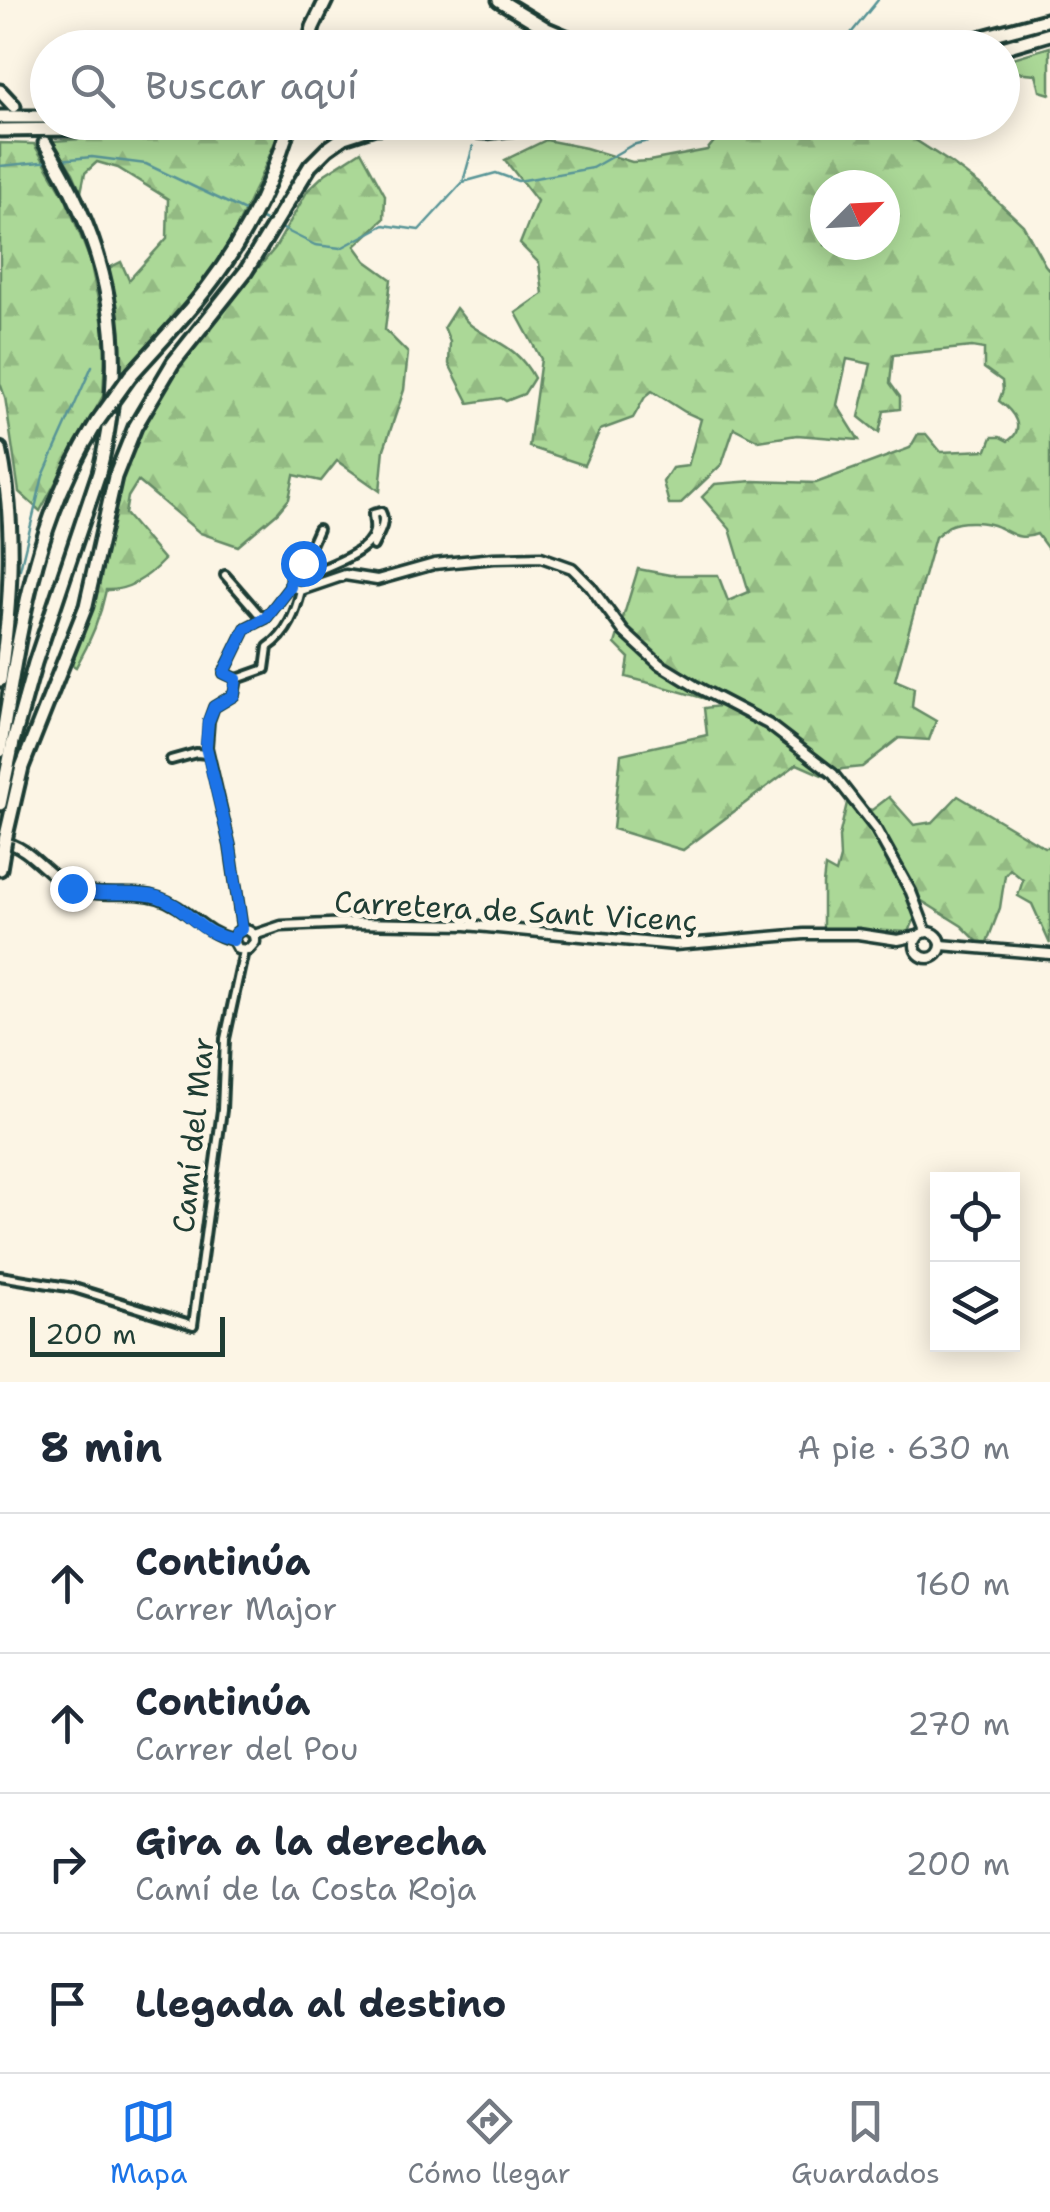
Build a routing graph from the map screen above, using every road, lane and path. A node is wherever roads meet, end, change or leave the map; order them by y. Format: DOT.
graph roads {
  1 [pos="326,0"];
  2 [pos="499,0"];
  3 [pos="1050,19"];
  4 [pos="314,30"];
  5 [pos="550,30"];
  6 [pos="1009,30"];
  7 [pos="1047,35"];
  8 [pos="1020,45"];
  9 [pos="0,91"];
  10 [pos="14,106"];
  11 [pos="0,117"];
  12 [pos="30,117"];
  13 [pos="0,130"];
  14 [pos="30,130"];
  15 [pos="283,140"];
  16 [pos="340,140"];
  17 [pos="44,143"];
  18 [pos="0,449"];
  19 [pos="318,529"];
  20 [pos="373,546"];
  21 [pos="303,563"];
  22 [pos="225,576"];
  23 [pos="290,587"];
  24 [pos="301,590"];
  25 [pos="266,618"];
  26 [pos="281,621"];
  27 [pos="236,679"];
  28 [pos="0,680"];
  29 [pos="0,751"];
  30 [pos="207,754"];
  31 [pos="171,760"];
  32 [pos="0,804"];
  33 [pos="2,845"];
  34 [pos="0,869"];
  35 [pos="242,929"];
  36 [pos="254,934"];
  37 [pos="922,934"];
  38 [pos="233,940"];
  39 [pos="898,940"];
  40 [pos="942,945"];
  41 [pos="244,951"];
  42 [pos="917,953"];
  43 [pos="1050,954"];
  44 [pos="0,1276"];
  1 -- 4 [label="highway"];
  2 -- 5 [label="highway"];
  3 -- 6 [label="highway"];
  7 -- 8 [label="highway"];
  9 -- 10 [label="highway"];
  11 -- 12 [label="highway"];
  13 -- 14 [label="highway"];
  15 -- 29 [label="highway, bridge"];
  16 -- 33 [label="highway"];
  17 -- 32 [label="highway"];
  18 -- 28 [label="highway"];
  19 -- 21 [label="street"];
  20 -- 21 [label="street"];
  21 -- 23 [label="street"];
  22 -- 25 [label="street"];
  23 -- 24 [label="street"];
  23 -- 25 [label="street"];
  24 -- 26 [label="street"];
  24 -- 37 [label="street"];
  25 -- 26 [label="street"];
  25 -- 27 [label="street"];
  26 -- 27 [label="street"];
  27 -- 30 [label="street"];
  30 -- 31 [label="street"];
  30 -- 35 [label="street"];
  33 -- 34 [label="highway"];
  33 -- 38 [label="street"];
  35 -- 36 [label="street"];
  35 -- 38 [label="street"];
  36 -- 39 [label="street, Carretera de Sant Vicenç"];
  36 -- 41 [label="street"];
  37 -- 39 [label="street, Carretera de Sant Vicenç"];
  37 -- 40 [label="street"];
  37 -- 42 [label="street"];
  38 -- 41 [label="street"];
  39 -- 42 [label="street, Carretera de Sant Vicenç"];
  40 -- 42 [label="street"];
  40 -- 43 [label="street"];
  41 -- 44 [label="street, Camí del Mar"];
}
